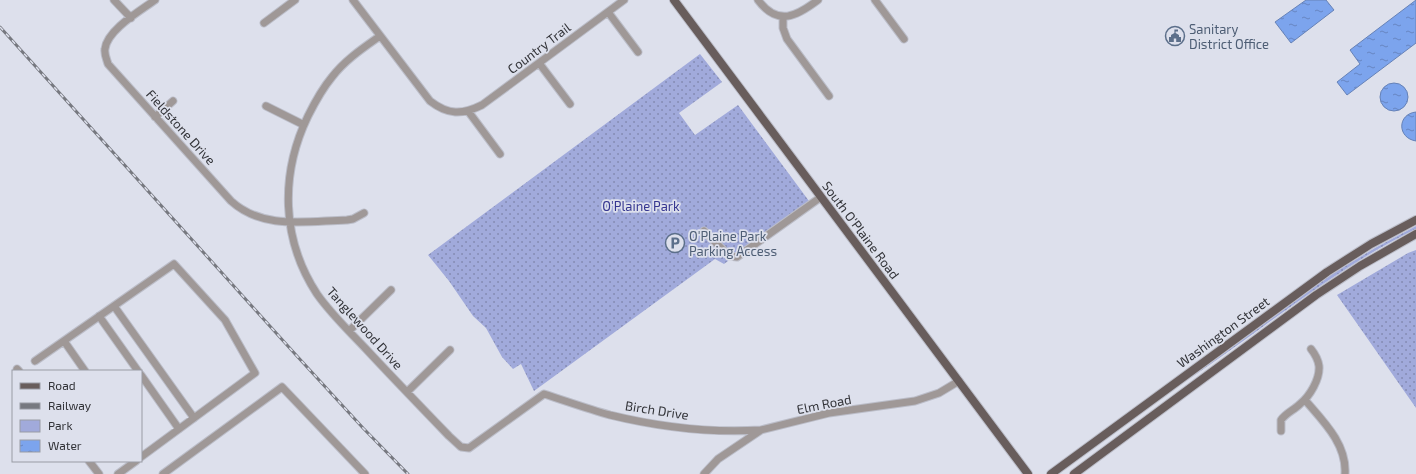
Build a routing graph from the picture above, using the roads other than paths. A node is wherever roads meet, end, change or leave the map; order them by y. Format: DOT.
graph roads {
  1 [pos="114,0"];
  2 [pos="155,0"];
  3 [pos="295,0"];
  4 [pos="353,0"];
  5 [pos="624,0"];
  6 [pos="674,0"];
  7 [pos="758,0"];
  8 [pos="818,0"];
  9 [pos="875,0"];
  10 [pos="608,12"];
  11 [pos="783,17"];
  12 [pos="131,18"];
  13 [pos="264,23"];
  14 [pos="380,36"];
  15 [pos="904,39"];
  16 [pos="638,52"];
  17 [pos="539,63"];
  18 [pos="829,96"];
  19 [pos="173,101"];
  20 [pos="570,104"];
  21 [pos="266,106"];
  22 [pos="468,111"];
  23 [pos="155,117"];
  24 [pos="304,125"];
  25 [pos="500,154"];
  26 [pos="821,197"];
  27 [pos="364,213"];
  28 [pos="1416,220"];
  29 [pos="289,222"];
  30 [pos="704,231"];
  31 [pos="1416,234"];
  32 [pos="391,290"];
  33 [pos="114,306"];
  34 [pos="99,316"];
  35 [pos="349,331"];
  36 [pos="64,341"];
  37 [pos="1311,349"];
  38 [pos="450,350"];
  39 [pos="35,361"];
  40 [pos="84,370"];
  41 [pos="137,370"];
  42 [pos="142,377"];
  43 [pos="959,381"];
  44 [pos="407,392"];
  45 [pos="552,397"];
  46 [pos="1304,400"];
  47 [pos="194,418"];
  48 [pos="179,429"];
  49 [pos="761,430"];
  50 [pos="1281,431"];
  51 [pos="142,453"];
  52 [pos="90,462"];
  53 [pos="135,462"];
  54 [pos="99,474"];
  55 [pos="118,474"];
  56 [pos="163,474"];
  57 [pos="366,474"];
  58 [pos="704,474"];
  59 [pos="1028,474"];
  60 [pos="1051,474"];
  61 [pos="1074,474"];
  62 [pos="1345,474"];
  1 -- 12 [label="street"];
  2 -- 12 [label="street, Fieldstone Drive"];
  3 -- 13 [label="street"];
  4 -- 14 [label="street"];
  5 -- 10 [label="street, Country Trail"];
  6 -- 26 [label="main road, South O'Plaine Road"];
  7 -- 11 [label="street"];
  8 -- 11 [label="street"];
  9 -- 15 [label="street"];
  10 -- 16 [label="street"];
  10 -- 17 [label="street, Country Trail"];
  11 -- 18 [label="street"];
  12 -- 23 [label="street, Fieldstone Drive"];
  14 -- 22 [label="street"];
  14 -- 24 [label="street, Tanglewood Drive"];
  17 -- 20 [label="street"];
  17 -- 22 [label="street, Country Trail"];
  19 -- 23 [label="street"];
  21 -- 24 [label="street"];
  22 -- 25 [label="street"];
  23 -- 29 [label="street, Fieldstone Drive"];
  24 -- 29 [label="street, Tanglewood Drive"];
  26 -- 30 [label="street"];
  26 -- 43 [label="main road, South O'Plaine Road"];
  27 -- 29 [label="street, Fieldstone Drive"];
  28 -- 60 [label="main road, Washington Street"];
  29 -- 35 [label="street, Tanglewood Drive"];
  31 -- 61 [label="main road, Washington Street"];
  32 -- 35 [label="street"];
  33 -- 34 [label="street"];
  33 -- 47 [label="street"];
  33 -- 47 [label="street"];
  34 -- 36 [label="street"];
  34 -- 41 [label="street"];
  35 -- 44 [label="street, Tanglewood Drive"];
  36 -- 39 [label="street"];
  36 -- 40 [label="street"];
  37 -- 46 [label="street"];
  38 -- 44 [label="street"];
  42 -- 48 [label="street"];
  43 -- 49 [label="street, Elm Road"];
  43 -- 59 [label="main road, South O'Plaine Road"];
  44 -- 45 [label="street, Tanglewood Drive"];
  45 -- 49 [label="street, Birch Drive"];
  46 -- 50 [label="street"];
  46 -- 62 [label="street"];
  47 -- 48 [label="street"];
  48 -- 51 [label="street"];
  49 -- 58 [label="street, Elm Road"];
  52 -- 54 [label="street"];
  53 -- 55 [label="street"];
  56 -- 57 [label="street"];
}
